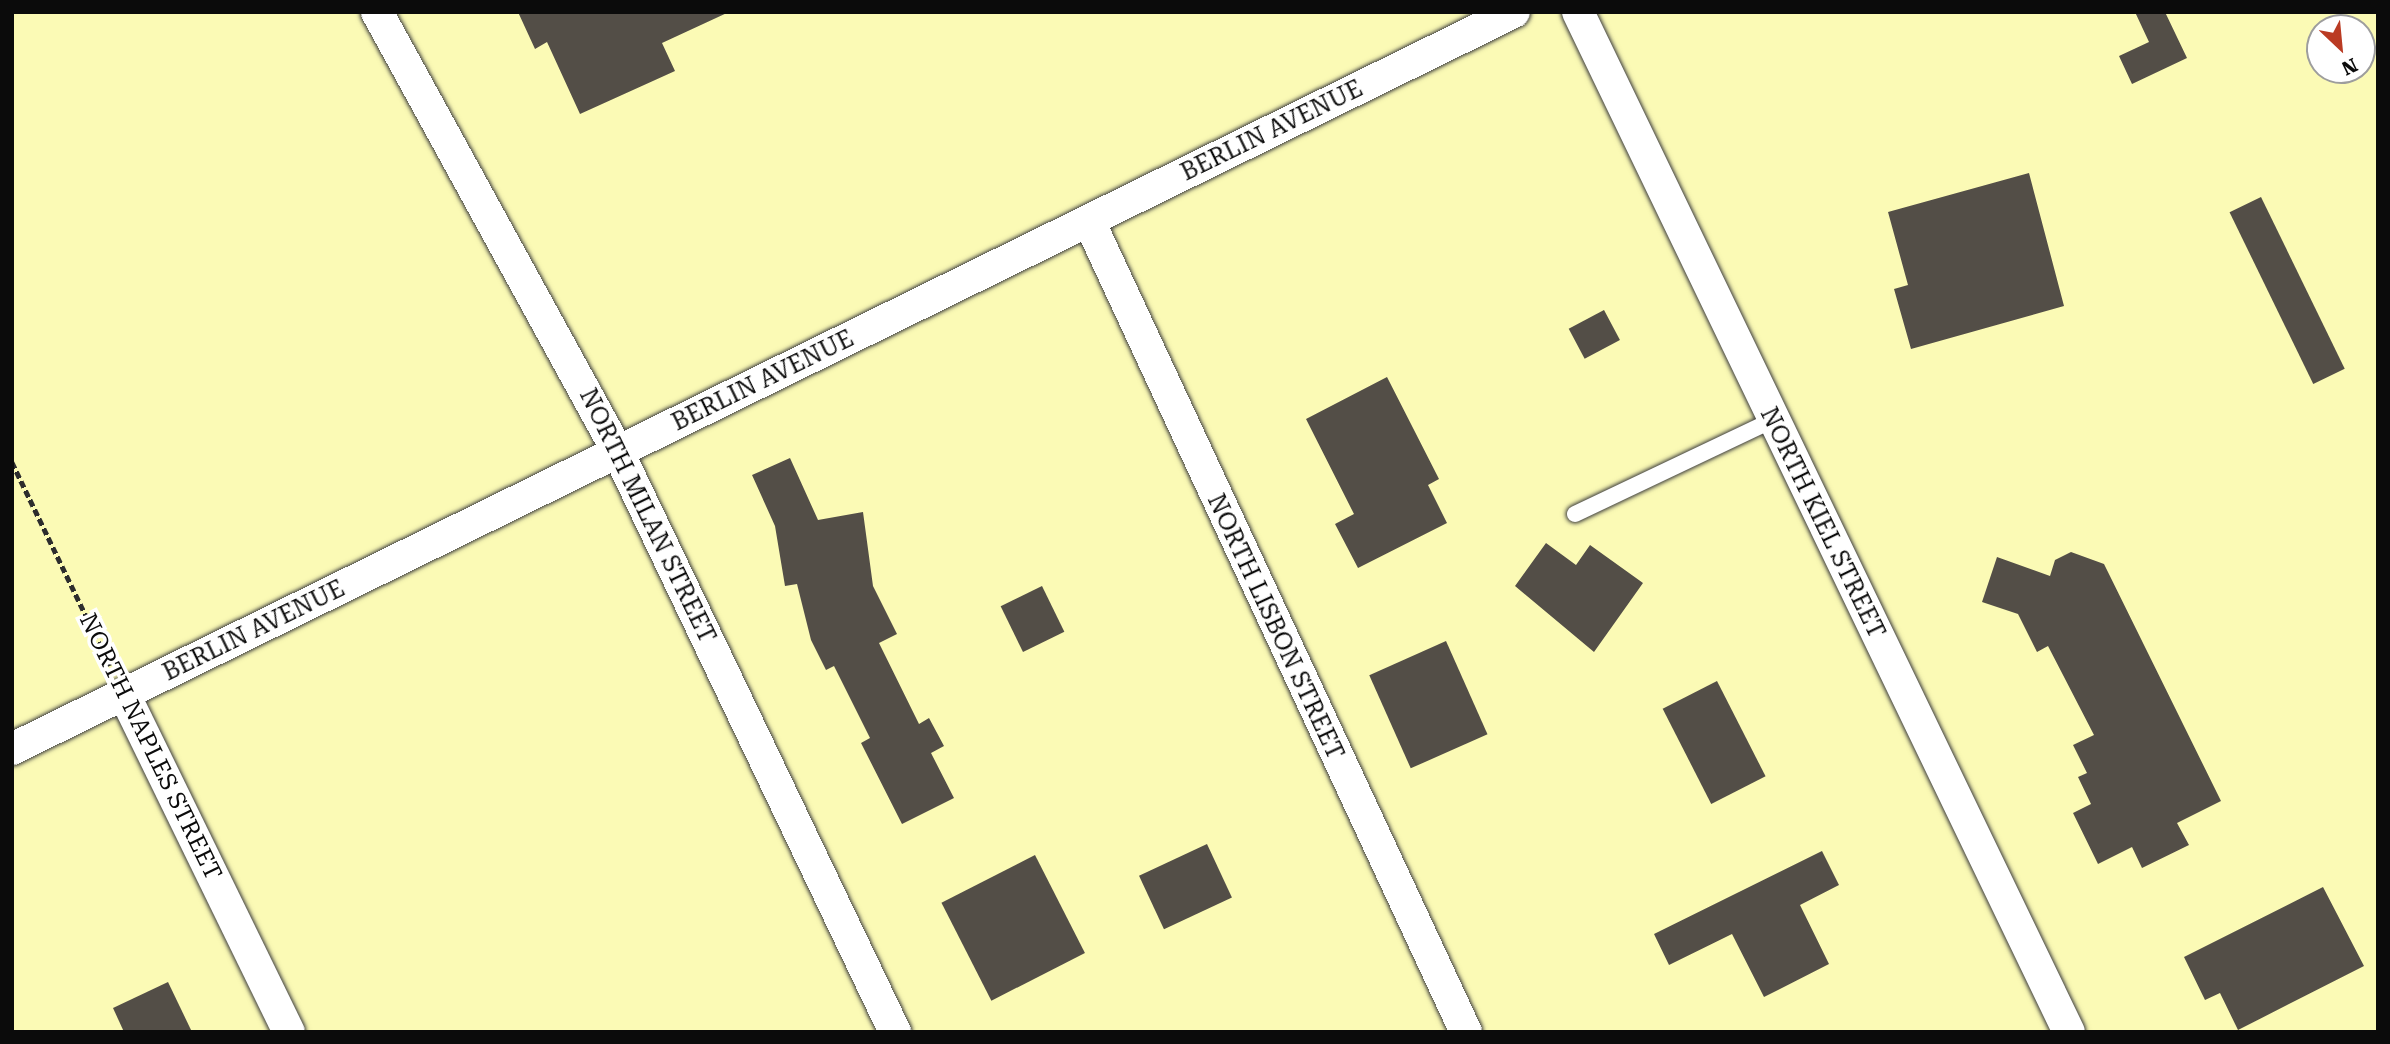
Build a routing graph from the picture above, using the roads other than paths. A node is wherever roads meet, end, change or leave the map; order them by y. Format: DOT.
graph roads {
  1 [pos="377,12"];
  2 [pos="1514,12"];
  3 [pos="1578,12"];
  4 [pos="1089,220"];
  5 [pos="1773,420"];
  6 [pos="618,452"];
  7 [pos="1575,514"];
  8 [pos="124,694"];
  9 [pos="12,749"];
  10 [pos="289,1032"];
  11 [pos="895,1032"];
  12 [pos="1466,1032"];
  13 [pos="2069,1032"];
  1 -- 6 [label="street, NORTH MILAN STREET"];
  2 -- 4 [label="street, BERLIN AVENUE"];
  3 -- 5 [label="street, NORTH KIEL STREET"];
  4 -- 6 [label="street, BERLIN AVENUE"];
  4 -- 12 [label="street, NORTH LISBON STREET"];
  5 -- 7 [label="lane"];
  5 -- 13 [label="street, NORTH KIEL STREET"];
  6 -- 8 [label="street, BERLIN AVENUE"];
  6 -- 11 [label="street, NORTH MILAN STREET"];
  8 -- 9 [label="street, BERLIN AVENUE"];
  8 -- 10 [label="street, NORTH NAPLES STREET"];
}
